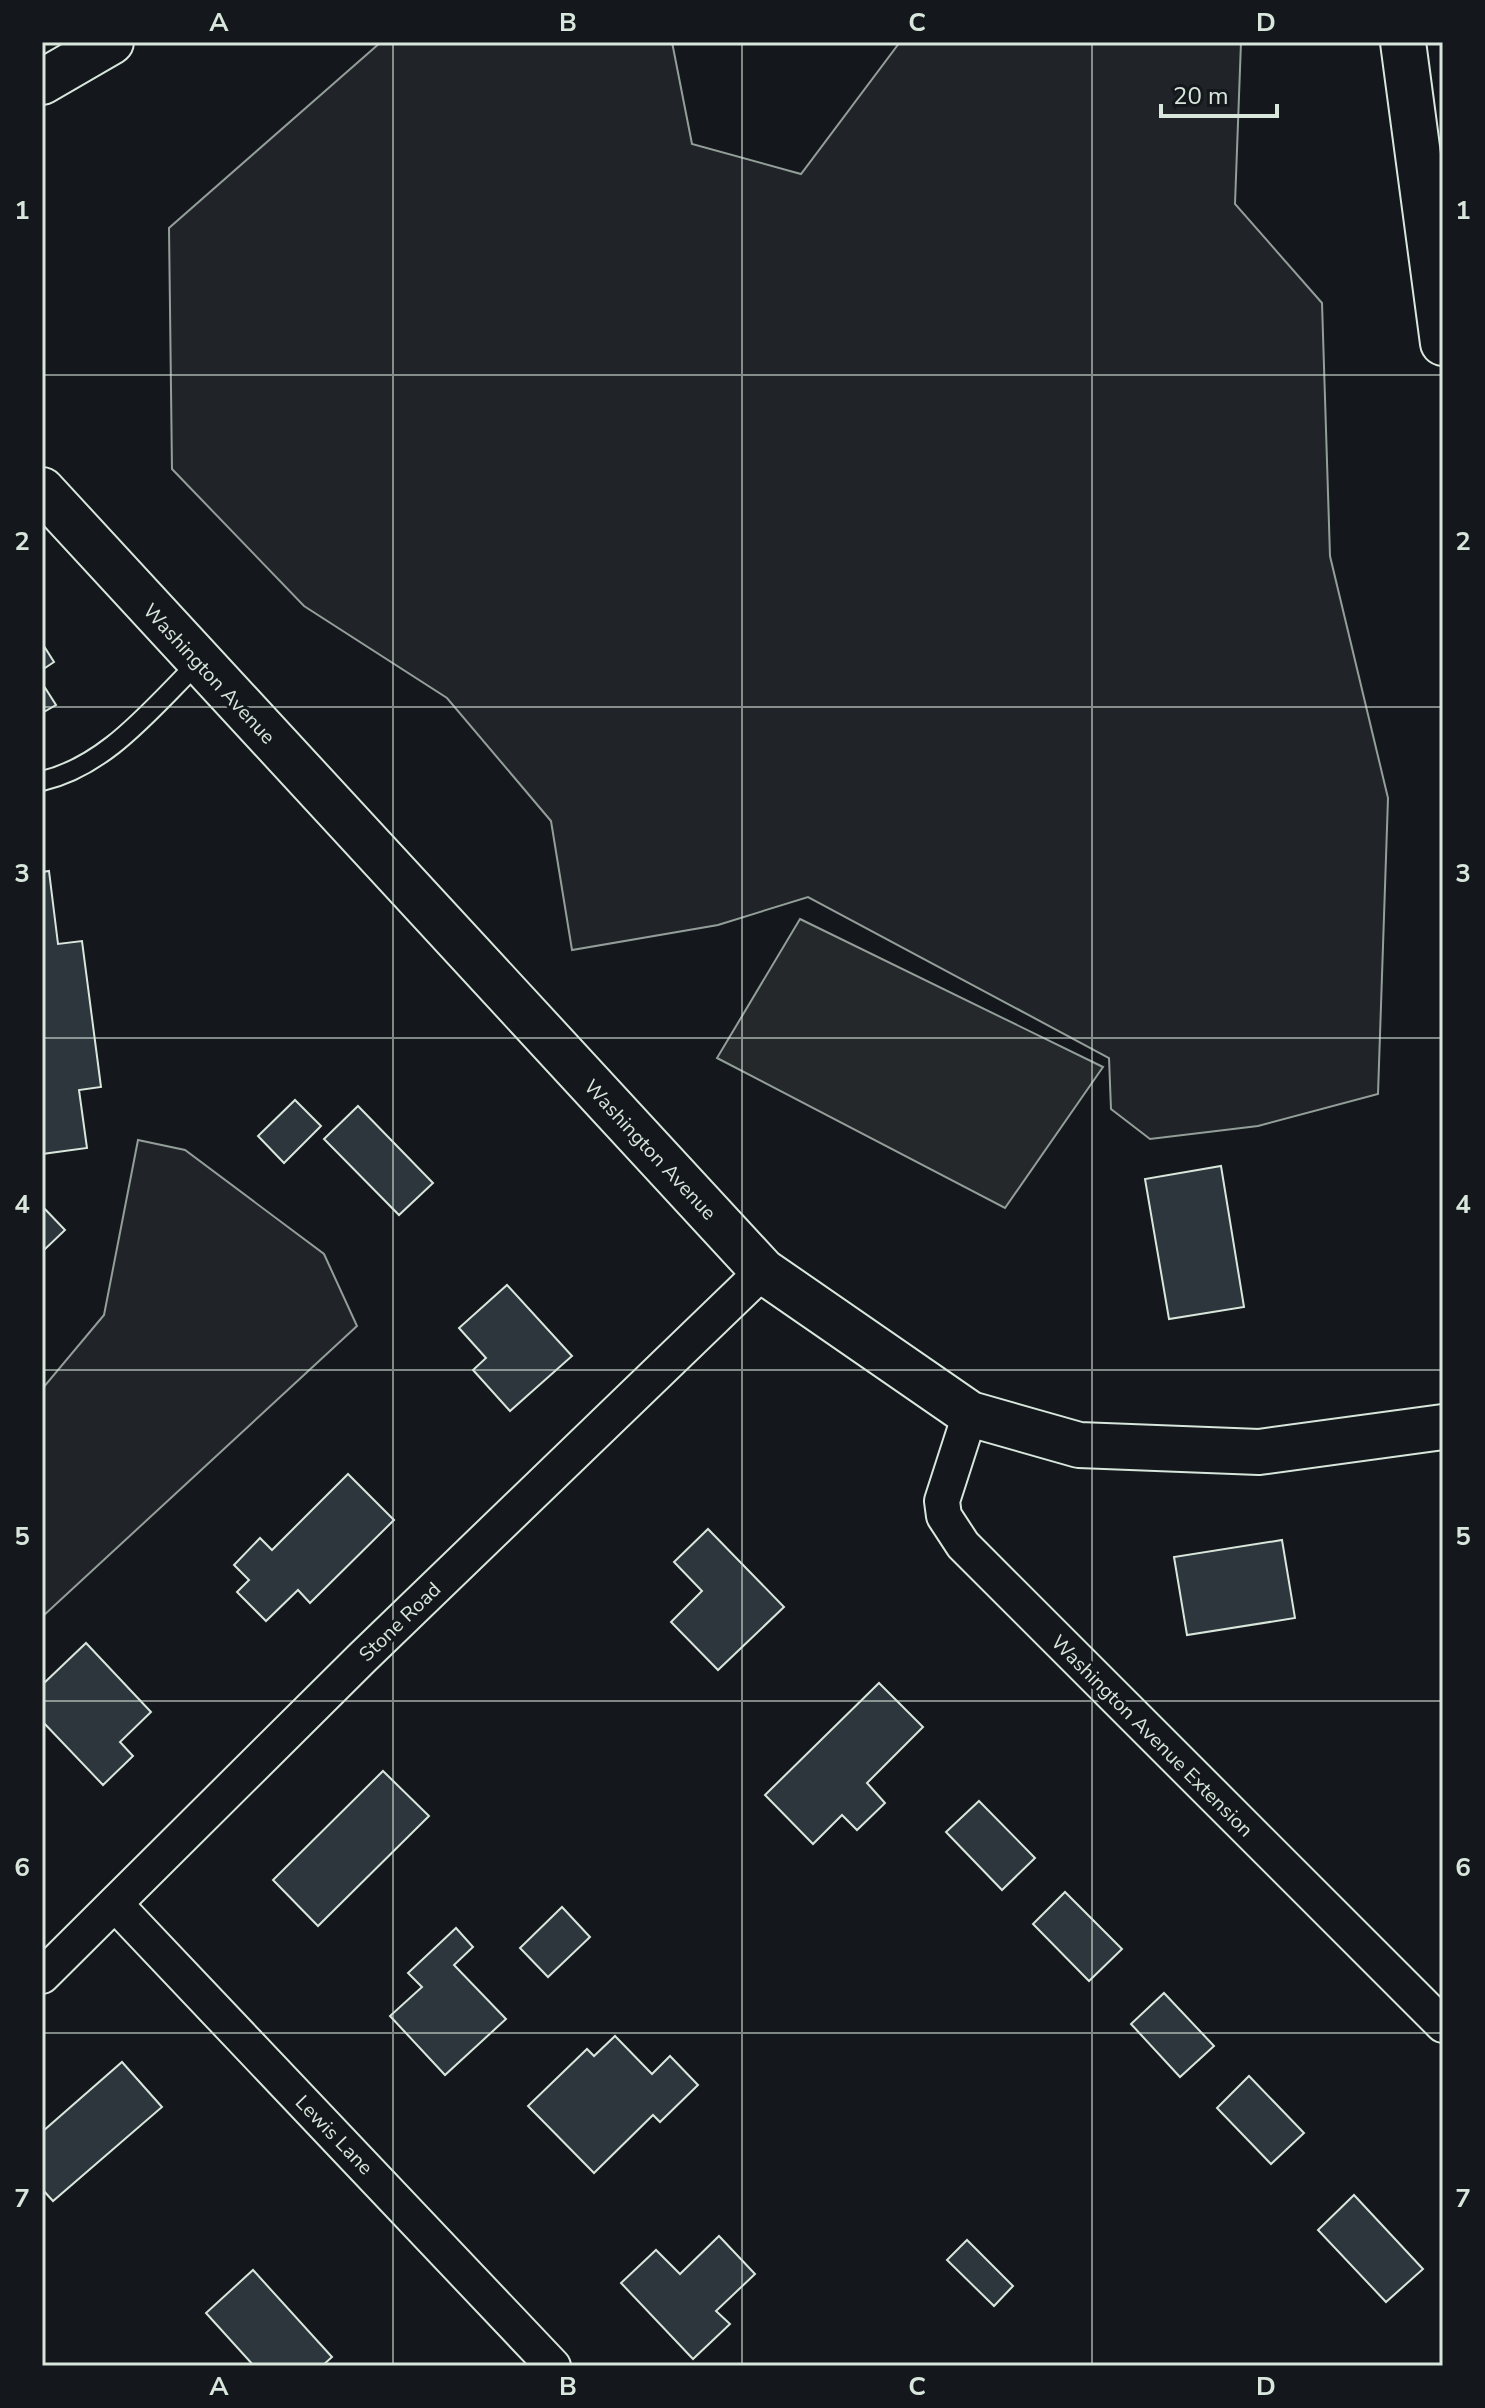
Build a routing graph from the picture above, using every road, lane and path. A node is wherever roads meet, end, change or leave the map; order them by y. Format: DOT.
graph roads {
  1 [pos="111,42"];
  2 [pos="1403,42"];
  3 [pos="42,82"];
  4 [pos="1443,343"];
  5 [pos="42,490"];
  6 [pos="198,663"];
  7 [pos="42,781"];
  8 [pos="763,1271"];
  9 [pos="970,1414"];
  10 [pos="1443,1427"];
  11 [pos="115,1904"];
  12 [pos="42,1976"];
  13 [pos="1443,2025"];
  14 [pos="553,2366"];
  1 -- 3 [label="street"];
  2 -- 4 [label="street"];
  5 -- 6 [label="street, Washington Avenue"];
  6 -- 7 [label="lane"];
  6 -- 8 [label="street, Washington Avenue"];
  8 -- 9 [label="street, Washington Avenue"];
  8 -- 11 [label="street, Stone Road"];
  9 -- 10 [label="street, Washington Avenue"];
  9 -- 13 [label="street, Washington Avenue Extension"];
  11 -- 12 [label="street, Stone Road"];
  11 -- 14 [label="street, Lewis Lane"];
}
